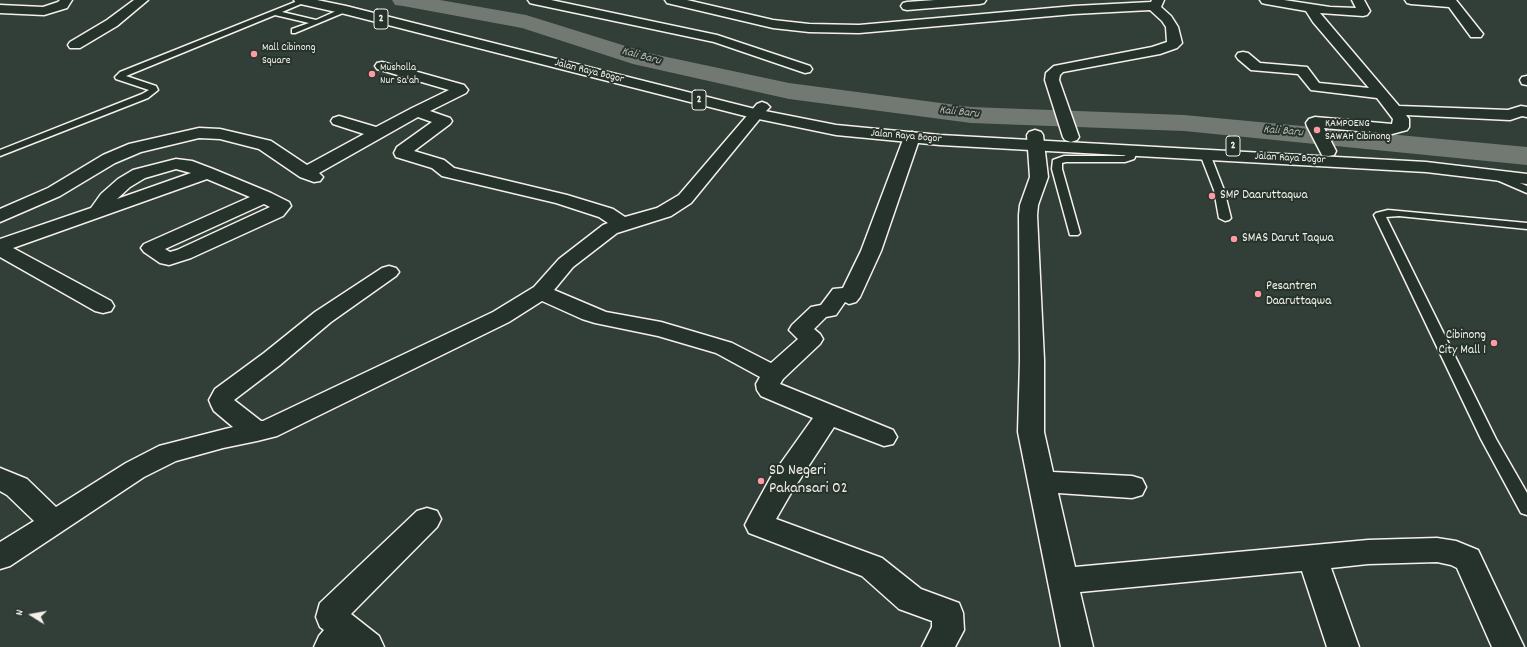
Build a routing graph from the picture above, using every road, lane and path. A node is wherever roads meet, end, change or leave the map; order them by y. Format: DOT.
graph roads {
  1 [pos="66,0"];
  2 [pos="142,0"];
  3 [pos="302,0"];
  4 [pos="337,0"];
  5 [pos="534,0"];
  6 [pos="671,0"];
  7 [pos="980,0"];
  8 [pos="1266,0"];
  9 [pos="1358,0"];
  10 [pos="1411,0"];
  11 [pos="1452,2"];
  12 [pos="904,3"];
  13 [pos="1155,3"];
  14 [pos="1310,8"];
  15 [pos="0,9"];
  16 [pos="346,10"];
  17 [pos="275,13"];
  18 [pos="753,20"];
  19 [pos="317,22"];
  20 [pos="923,24"];
  21 [pos="295,31"];
  22 [pos="1476,34"];
  23 [pos="468,37"];
  24 [pos="717,39"];
  25 [pos="75,45"];
  26 [pos="1243,56"];
  27 [pos="382,66"];
  28 [pos="805,69"];
  29 [pos="1382,94"];
  30 [pos="758,110"];
  31 [pos="1394,110"];
  32 [pos="417,111"];
  33 [pos="1527,112"];
  34 [pos="339,122"];
  35 [pos="379,133"];
  36 [pos="1065,136"];
  37 [pos="912,137"];
  38 [pos="1322,139"];
  39 [pos="1036,140"];
  40 [pos="0,153"];
  41 [pos="1205,154"];
  42 [pos="1527,169"];
  43 [pos="1492,174"];
  44 [pos="1527,179"];
  45 [pos="1527,190"];
  46 [pos="265,197"];
  47 [pos="0,216"];
  48 [pos="1225,218"];
  49 [pos="622,224"];
  50 [pos="1527,226"];
  51 [pos="1074,233"];
  52 [pos="0,247"];
  53 [pos="390,272"];
  54 [pos="541,292"];
  55 [pos="103,306"];
  56 [pos="773,374"];
  57 [pos="829,414"];
  58 [pos="257,432"];
  59 [pos="884,437"];
  60 [pos="0,478"];
  61 [pos="1041,482"];
  62 [pos="1132,487"];
  63 [pos="1527,508"];
  64 [pos="427,519"];
  65 [pos="53,522"];
  66 [pos="0,557"];
  67 [pos="1313,558"];
  68 [pos="1062,581"];
  69 [pos="348,641"];
  70 [pos="938,647"];
  71 [pos="1077,647"];
  72 [pos="1343,647"];
  73 [pos="1508,647"];
  1 -- 15 [label="main road"];
  2 -- 25 [label="main road"];
  3 -- 16 [label="main road, Jalan Raya Bogor / 2"];
  3 -- 17 [label="lane"];
  4 -- 23 [label="main road, Jalan Raya Bogor / 2"];
  5 -- 24 [label="main road"];
  6 -- 18 [label="main road"];
  7 -- 12 [label="main road"];
  8 -- 14 [label="main road"];
  9 -- 14 [label="main road"];
  10 -- 11 [label="main road"];
  11 -- 22 [label="main road"];
  12 -- 20 [label="main road"];
  13 -- 20 [label="main road"];
  13 -- 36 [label="main road"];
  14 -- 29 [label="main road"];
  16 -- 19 [label="lane"];
  16 -- 23 [label="main road, Jalan Raya Bogor / 2"];
  17 -- 19 [label="lane"];
  17 -- 40 [label="lane"];
  18 -- 20 [label="main road"];
  18 -- 24 [label="main road"];
  19 -- 21 [label="lane"];
  23 -- 30 [label="main road, Jalan Raya Bogor / 2"];
  24 -- 28 [label="main road"];
  26 -- 29 [label="main road"];
  27 -- 32 [label="main road"];
  29 -- 31 [label="main road"];
  30 -- 37 [label="main road, Jalan Raya Bogor / 2"];
  30 -- 39 [label="main road, Jalan Raya Bogor / 2"];
  30 -- 49 [label="main road"];
  31 -- 33 [label="main road"];
  31 -- 38 [label="main road"];
  32 -- 35 [label="main road"];
  32 -- 49 [label="main road"];
  34 -- 35 [label="main road"];
  35 -- 47 [label="main road"];
  36 -- 38 [label="main road, Jalan Raya Bogor / 2"];
  36 -- 39 [label="main road, Jalan Raya Bogor / 2"];
  36 -- 41 [label="main road, Jalan Raya Bogor / 2"];
  36 -- 51 [label="lane"];
  37 -- 39 [label="main road, Jalan Raya Bogor / 2"];
  37 -- 56 [label="main road"];
  38 -- 42 [label="main road, Jalan Raya Bogor / 2"];
  39 -- 61 [label="main road"];
  41 -- 43 [label="main road, Jalan Raya Bogor / 2"];
  41 -- 48 [label="lane"];
  43 -- 44 [label="main road, Jalan Raya Bogor / 2"];
  43 -- 45 [label="lane"];
  46 -- 46 [label="main road"];
  46 -- 52 [label="main road"];
  49 -- 54 [label="main road"];
  50 -- 63 [label="lane"];
  52 -- 55 [label="main road"];
  53 -- 58 [label="main road"];
  54 -- 56 [label="main road"];
  54 -- 58 [label="main road"];
  56 -- 57 [label="main road"];
  57 -- 59 [label="main road"];
  57 -- 70 [label="main road"];
  58 -- 65 [label="main road"];
  60 -- 65 [label="main road"];
  61 -- 62 [label="main road"];
  61 -- 68 [label="main road"];
  64 -- 69 [label="main road"];
  65 -- 66 [label="main road"];
  67 -- 68 [label="main road"];
  67 -- 72 [label="main road"];
  67 -- 73 [label="main road"];
  68 -- 71 [label="main road"];
}
